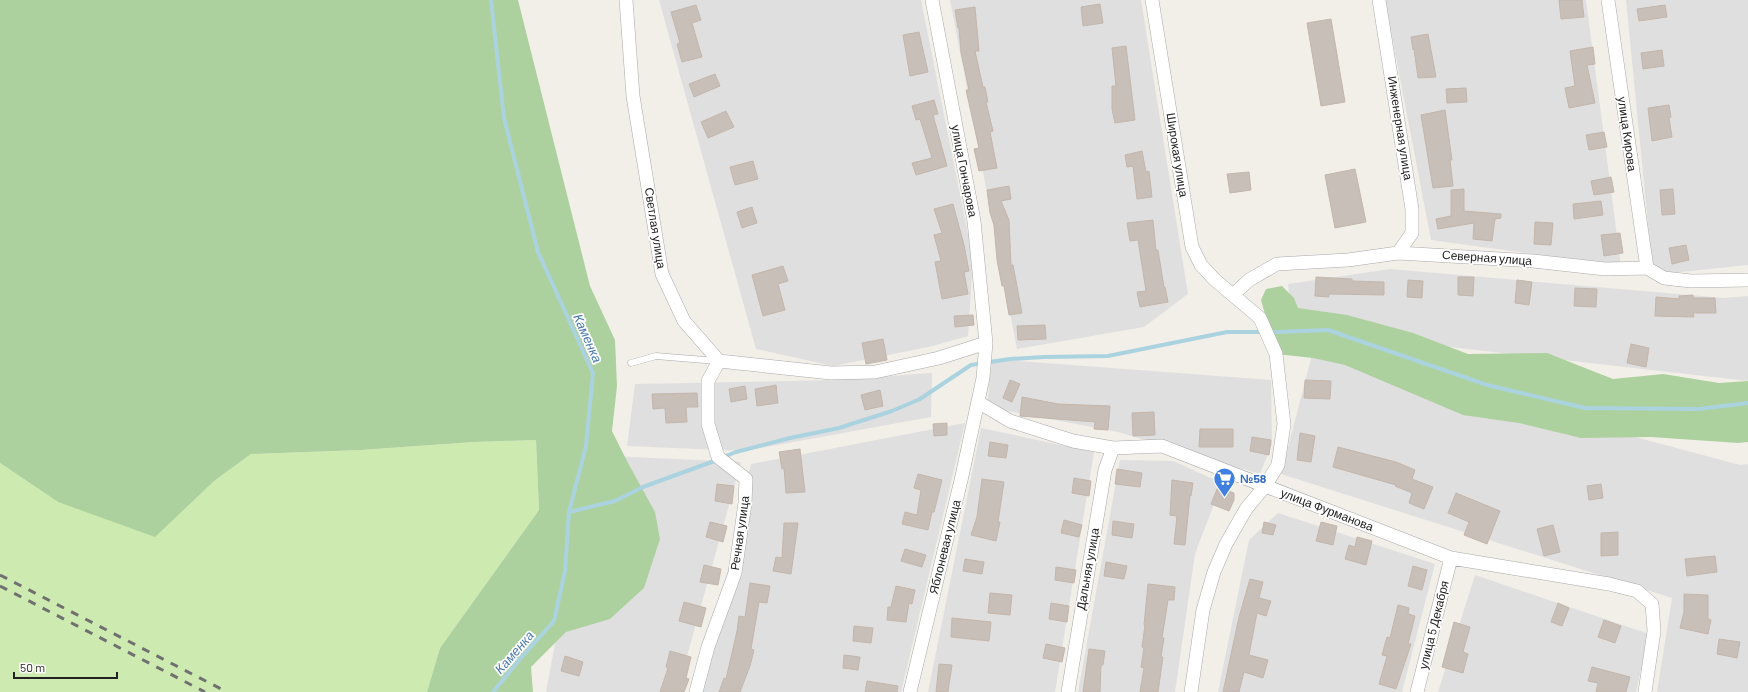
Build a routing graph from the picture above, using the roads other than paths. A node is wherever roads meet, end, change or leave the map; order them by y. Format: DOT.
graph roads {
  1 [pos="626,0"];
  2 [pos="932,0"];
  3 [pos="1152,0"];
  4 [pos="1379,0"];
  5 [pos="1608,0"];
  6 [pos="1398,253"];
  7 [pos="1647,268"];
  8 [pos="1748,280"];
  9 [pos="1233,295"];
  10 [pos="986,343"];
  11 [pos="719,361"];
  12 [pos="631,363"];
  13 [pos="983,378"];
  14 [pos="978,402"];
  15 [pos="1113,448"];
  16 [pos="1265,486"];
  17 [pos="1451,558"];
  18 [pos="696,692"];
  19 [pos="910,692"];
  20 [pos="1068,692"];
  21 [pos="1191,692"];
  22 [pos="1417,692"];
  23 [pos="1645,692"];
  1 -- 11 [label="street, Светлая улица"];
  2 -- 10 [label="street, улица Гончарова"];
  3 -- 9 [label="street, Широкая улица"];
  4 -- 6 [label="street, Инженерная улица"];
  5 -- 7 [label="street, улица Кирова"];
  6 -- 7 [label="street, Северная улица"];
  6 -- 9 [label="street, Северная улица"];
  7 -- 8 [label="street"];
  9 -- 16 [label="street, Широкая улица"];
  10 -- 11 [label="street"];
  10 -- 13 [label="street, улица Гончарова"];
  11 -- 12 [label="lane"];
  11 -- 18 [label="street, Речная улица"];
  13 -- 14 [label="street, Яблоневая улица"];
  14 -- 15 [label="street, улица Фурманова"];
  14 -- 19 [label="street, Яблоневая улица"];
  15 -- 16 [label="street, улица Фурманова"];
  15 -- 20 [label="street, Дальняя улица"];
  16 -- 17 [label="street, улица Фурманова"];
  16 -- 21 [label="street"];
  17 -- 22 [label="street, улица 5 Декабря"];
  17 -- 23 [label="street, улица Фурманова"];
}
